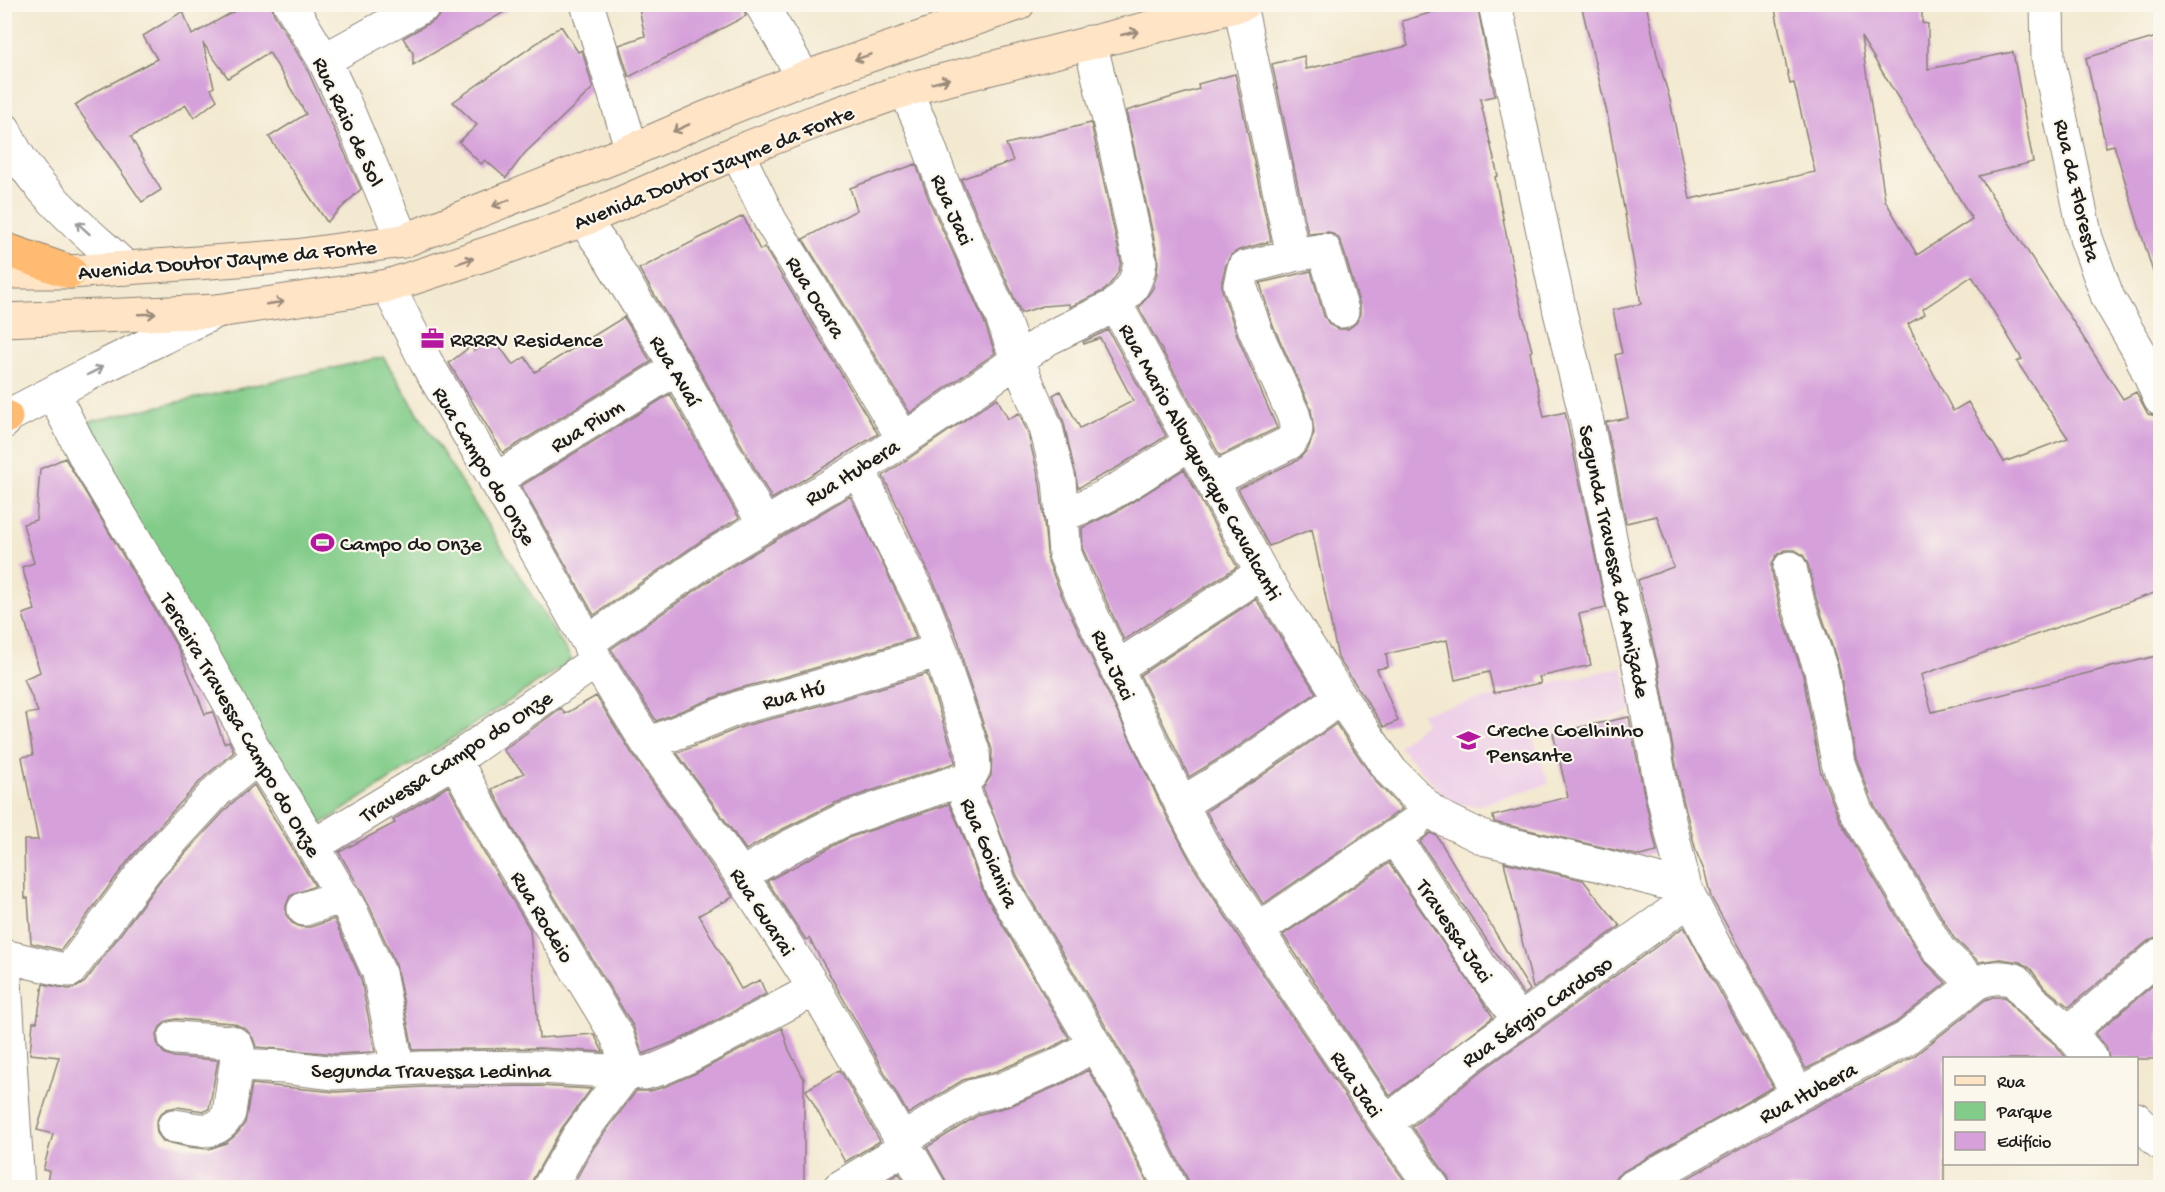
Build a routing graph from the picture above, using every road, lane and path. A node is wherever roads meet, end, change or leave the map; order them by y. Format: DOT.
graph roads {
  1 [pos="290,4"];
  2 [pos="426,4"];
  3 [pos="587,4"];
  4 [pos="761,4"];
  5 [pos="1018,4"];
  6 [pos="1495,4"];
  7 [pos="2046,4"];
  8 [pos="1241,5"];
  9 [pos="1198,11"];
  10 [pos="1090,42"];
  11 [pos="324,60"];
  12 [pos="804,78"];
  13 [pos="906,90"];
  14 [pos="4,129"];
  15 [pos="632,150"];
  16 [pos="737,152"];
  17 [pos="583,220"];
  18 [pos="403,242"];
  19 [pos="4,249"];
  20 [pos="1293,255"];
  21 [pos="126,268"];
  22 [pos="4,272"];
  23 [pos="70,272"];
  24 [pos="388,286"];
  25 [pos="1116,305"];
  26 [pos="217,311"];
  27 [pos="1342,311"];
  28 [pos="4,320"];
  29 [pos="1017,359"];
  30 [pos="677,368"];
  31 [pos="52,393"];
  32 [pos="2160,399"];
  33 [pos="5,419"];
  34 [pos="903,438"];
  35 [pos="1190,443"];
  36 [pos="859,469"];
  37 [pos="495,480"];
  38 [pos="1213,480"];
  39 [pos="1061,515"];
  40 [pos="764,524"];
  41 [pos="1790,568"];
  42 [pos="1262,573"];
  43 [pos="940,650"];
  44 [pos="592,651"];
  45 [pos="1118,667"];
  46 [pos="1341,698"];
  47 [pos="648,744"];
  48 [pos="258,757"];
  49 [pos="455,760"];
  50 [pos="962,782"];
  51 [pos="1182,804"];
  52 [pos="1429,809"];
  53 [pos="1394,837"];
  54 [pos="313,846"];
  55 [pos="741,875"];
  56 [pos="1687,894"];
  57 [pos="343,896"];
  58 [pos="304,909"];
  59 [pos="1258,930"];
  60 [pos="2160,955"];
  61 [pos="4,956"];
  62 [pos="4,964"];
  63 [pos="1975,984"];
  64 [pos="815,988"];
  65 [pos="1520,1021"];
  66 [pos="2068,1032"];
  67 [pos="175,1038"];
  68 [pos="1094,1045"];
  69 [pos="2089,1057"];
  70 [pos="236,1065"];
  71 [pos="398,1069"];
  72 [pos="626,1073"];
  73 [pos="1798,1094"];
  74 [pos="2138,1121"];
  75 [pos="1386,1124"];
  76 [pos="174,1126"];
  77 [pos="2160,1143"];
  78 [pos="903,1144"];
  79 [pos="1166,1186"];
  80 [pos="18,1188"];
  81 [pos="549,1188"];
  82 [pos="839,1188"];
  83 [pos="929,1188"];
  84 [pos="1433,1188"];
  85 [pos="1631,1188"];
  1 -- 11 [label="street, Rua Raio de Sol"];
  2 -- 11 [label="street"];
  3 -- 15 [label="street"];
  4 -- 12 [label="street"];
  5 -- 12 [label="main road, Avenida Doutor Jayme da Fonte, one-way"];
  6 -- 56 [label="street, Segunda Travessa da Amizade"];
  7 -- 32 [label="street, Rua da Floresta"];
  8 -- 9 [label="main road, Avenida Doutor Jayme da Fonte"];
  8 -- 20 [label="street"];
  10 -- 9 [label="main road, Avenida Doutor Jayme da Fonte, one-way"];
  13 -- 10 [label="main road, Avenida Doutor Jayme da Fonte, one-way"];
  10 -- 25 [label="street, Rua Mario Albuquerque Cavalcanti"];
  11 -- 18 [label="street, Rua Raio de Sol"];
  12 -- 15 [label="main road, Avenida Doutor Jayme da Fonte, one-way"];
  13 -- 16 [label="main road, Avenida Doutor Jayme da Fonte"];
  13 -- 29 [label="street, Rua Jaci"];
  21 -- 14 [label="street, one-way"];
  15 -- 18 [label="main road, Avenida Doutor Jayme da Fonte, one-way"];
  16 -- 17 [label="main road, Avenida Doutor Jayme da Fonte"];
  16 -- 34 [label="street, Rua Ocara"];
  24 -- 17 [label="main road, Avenida Doutor Jayme da Fonte, one-way"];
  17 -- 30 [label="street, Rua Avaí"];
  18 -- 21 [label="main road, Avenida Doutor Jayme da Fonte"];
  19 -- 23 [label="highway"];
  20 -- 27 [label="street"];
  20 -- 38 [label="street"];
  21 -- 23 [label="main road, Avenida Doutor Jayme da Fonte"];
  22 -- 23 [label="main road, Avenida Doutor Jayme da Fonte"];
  26 -- 24 [label="main road, Avenida Doutor Jayme da Fonte, one-way"];
  24 -- 37 [label="street, Rua Campo do Onze"];
  25 -- 29 [label="street, Rua Itubera"];
  25 -- 35 [label="street, Rua Mario Albuquerque Cavalcanti"];
  28 -- 26 [label="main road, Avenida Doutor Jayme da Fonte, one-way"];
  31 -- 26 [label="street, Avenida Doutor Jayme da Fonte, one-way"];
  29 -- 34 [label="street, Rua Itubera"];
  29 -- 39 [label="street, Rua Jaci"];
  30 -- 37 [label="street, Rua Pium"];
  30 -- 40 [label="street, Rua Avaí"];
  31 -- 33 [label="street, Avenida Doutor Jayme da Fonte"];
  31 -- 48 [label="street, Terceira Travessa Campo do Onze"];
  34 -- 36 [label="street, Rua Itubera"];
  35 -- 38 [label="street, Rua Mario Albuquerque Cavalcanti"];
  35 -- 39 [label="street"];
  36 -- 40 [label="street, Rua Itubera"];
  36 -- 43 [label="street, Rua Goianira"];
  37 -- 44 [label="street, Rua Campo do Onze"];
  38 -- 42 [label="street, Rua Mario Albuquerque Cavalcanti"];
  39 -- 45 [label="street, Rua Jaci"];
  40 -- 44 [label="street, Rua Itubera"];
  41 -- 63 [label="street"];
  42 -- 45 [label="street"];
  42 -- 46 [label="street, Rua Mario Albuquerque Cavalcanti"];
  43 -- 47 [label="street, Rua Itú"];
  43 -- 50 [label="street, Rua Goianira"];
  44 -- 47 [label="street, Rua Guarai"];
  44 -- 49 [label="street, Travessa Campo do Onze"];
  45 -- 51 [label="street, Rua Jaci"];
  46 -- 51 [label="street"];
  46 -- 52 [label="street, Rua Mario Albuquerque Cavalcanti"];
  47 -- 55 [label="street, Rua Guarai"];
  48 -- 54 [label="street, Terceira Travessa Campo do Onze"];
  48 -- 61 [label="street"];
  49 -- 54 [label="street, Travessa Campo do Onze"];
  49 -- 72 [label="street, Rua Rodeio"];
  50 -- 55 [label="street"];
  50 -- 68 [label="street, Rua Goianira"];
  51 -- 59 [label="street, Rua Jaci"];
  52 -- 53 [label="street"];
  52 -- 56 [label="street"];
  53 -- 59 [label="street"];
  53 -- 65 [label="street, Travessa Jaci"];
  54 -- 57 [label="street, Terceira Travessa Campo do Onze"];
  55 -- 64 [label="street, Rua Guarai"];
  56 -- 65 [label="street, Rua Sérgio Cardoso"];
  56 -- 73 [label="street, Segunda Travessa da Amizade"];
  57 -- 58 [label="street"];
  57 -- 71 [label="street, Terceira Travessa Campo do Onze"];
  59 -- 75 [label="street, Rua Jaci"];
  60 -- 66 [label="street"];
  62 -- 80 [label="street"];
  63 -- 66 [label="street"];
  63 -- 73 [label="street, Rua Itubera"];
  64 -- 72 [label="street, Segunda Travessa Ledinha"];
  64 -- 78 [label="street, Rua Guarai"];
  65 -- 75 [label="street, Rua Sérgio Cardoso"];
  66 -- 69 [label="street"];
  67 -- 70 [label="street"];
  68 -- 78 [label="street"];
  68 -- 79 [label="street, Rua Goianira"];
  70 -- 71 [label="street, Segunda Travessa Ledinha"];
  70 -- 76 [label="street"];
  71 -- 72 [label="street, Segunda Travessa Ledinha"];
  72 -- 81 [label="street"];
  73 -- 85 [label="street, Rua Itubera"];
  74 -- 77 [label="street"];
  75 -- 84 [label="street, Rua Jaci"];
  78 -- 82 [label="street"];
  78 -- 83 [label="street, Rua Guarai"];
}
